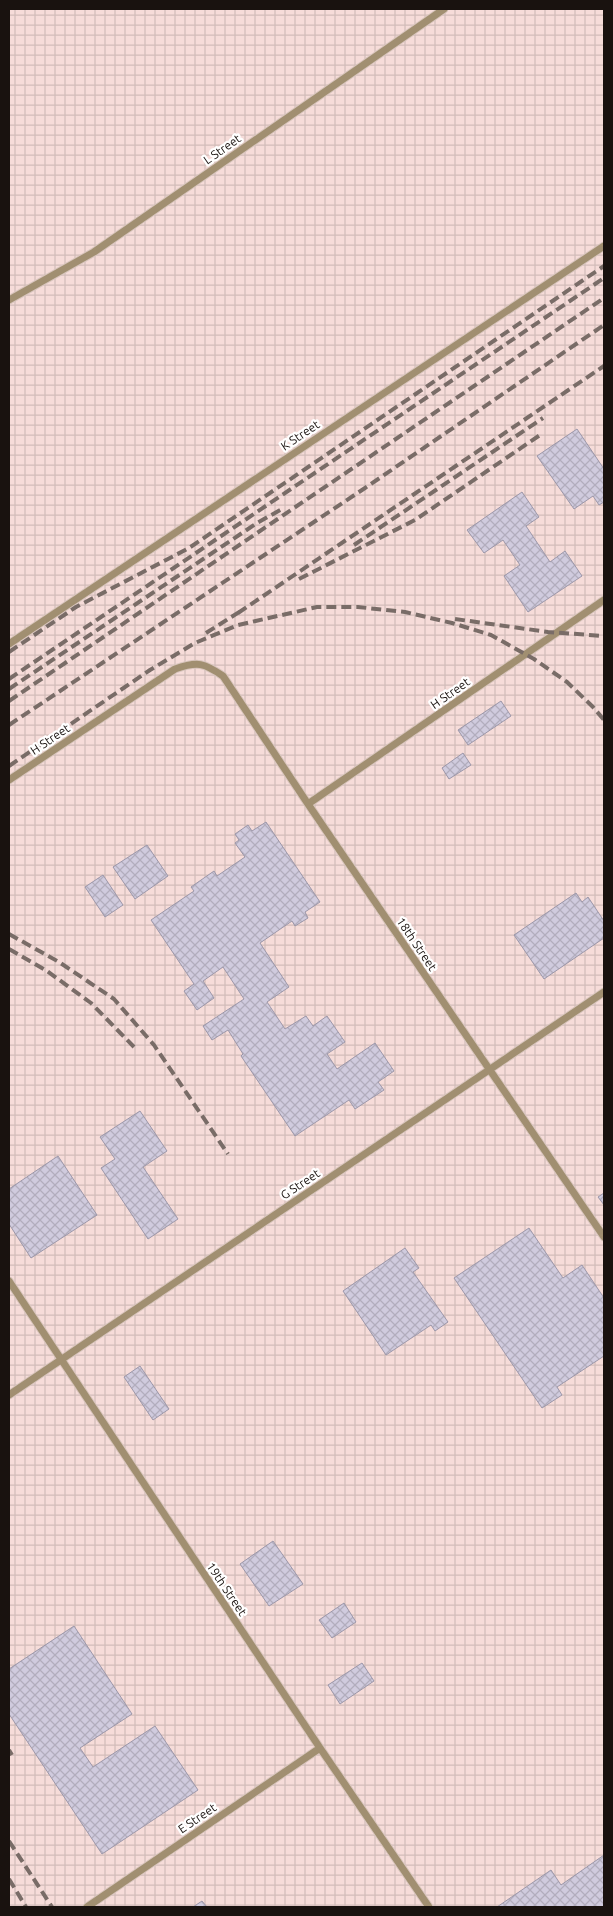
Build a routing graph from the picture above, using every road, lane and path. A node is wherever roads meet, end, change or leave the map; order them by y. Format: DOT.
graph roads {
  1 [pos="444,9"];
  2 [pos="604,246"];
  3 [pos="9,300"];
  4 [pos="604,600"];
  5 [pos="9,644"];
  6 [pos="208,666"];
  7 [pos="9,780"];
  8 [pos="308,804"];
  9 [pos="604,992"];
  10 [pos="489,1069"];
  11 [pos="604,1237"];
  12 [pos="9,1281"];
  13 [pos="62,1360"];
  14 [pos="9,1395"];
  15 [pos="320,1748"];
  16 [pos="87,1907"];
  17 [pos="429,1907"];
  1 -- 3 [label="lane, L Street"];
  2 -- 5 [label="lane, K Street"];
  4 -- 8 [label="lane, H Street"];
  6 -- 7 [label="lane, H Street"];
  6 -- 8 [label="lane, 18th Street"];
  8 -- 10 [label="lane, 18th Street"];
  9 -- 10 [label="lane, G Street"];
  10 -- 11 [label="lane, 18th Street"];
  10 -- 13 [label="lane, G Street"];
  12 -- 13 [label="lane, 19th Street"];
  13 -- 14 [label="lane, G Street"];
  13 -- 15 [label="lane, 19th Street"];
  15 -- 16 [label="lane, E Street"];
  15 -- 17 [label="lane, 19th Street"];
}
